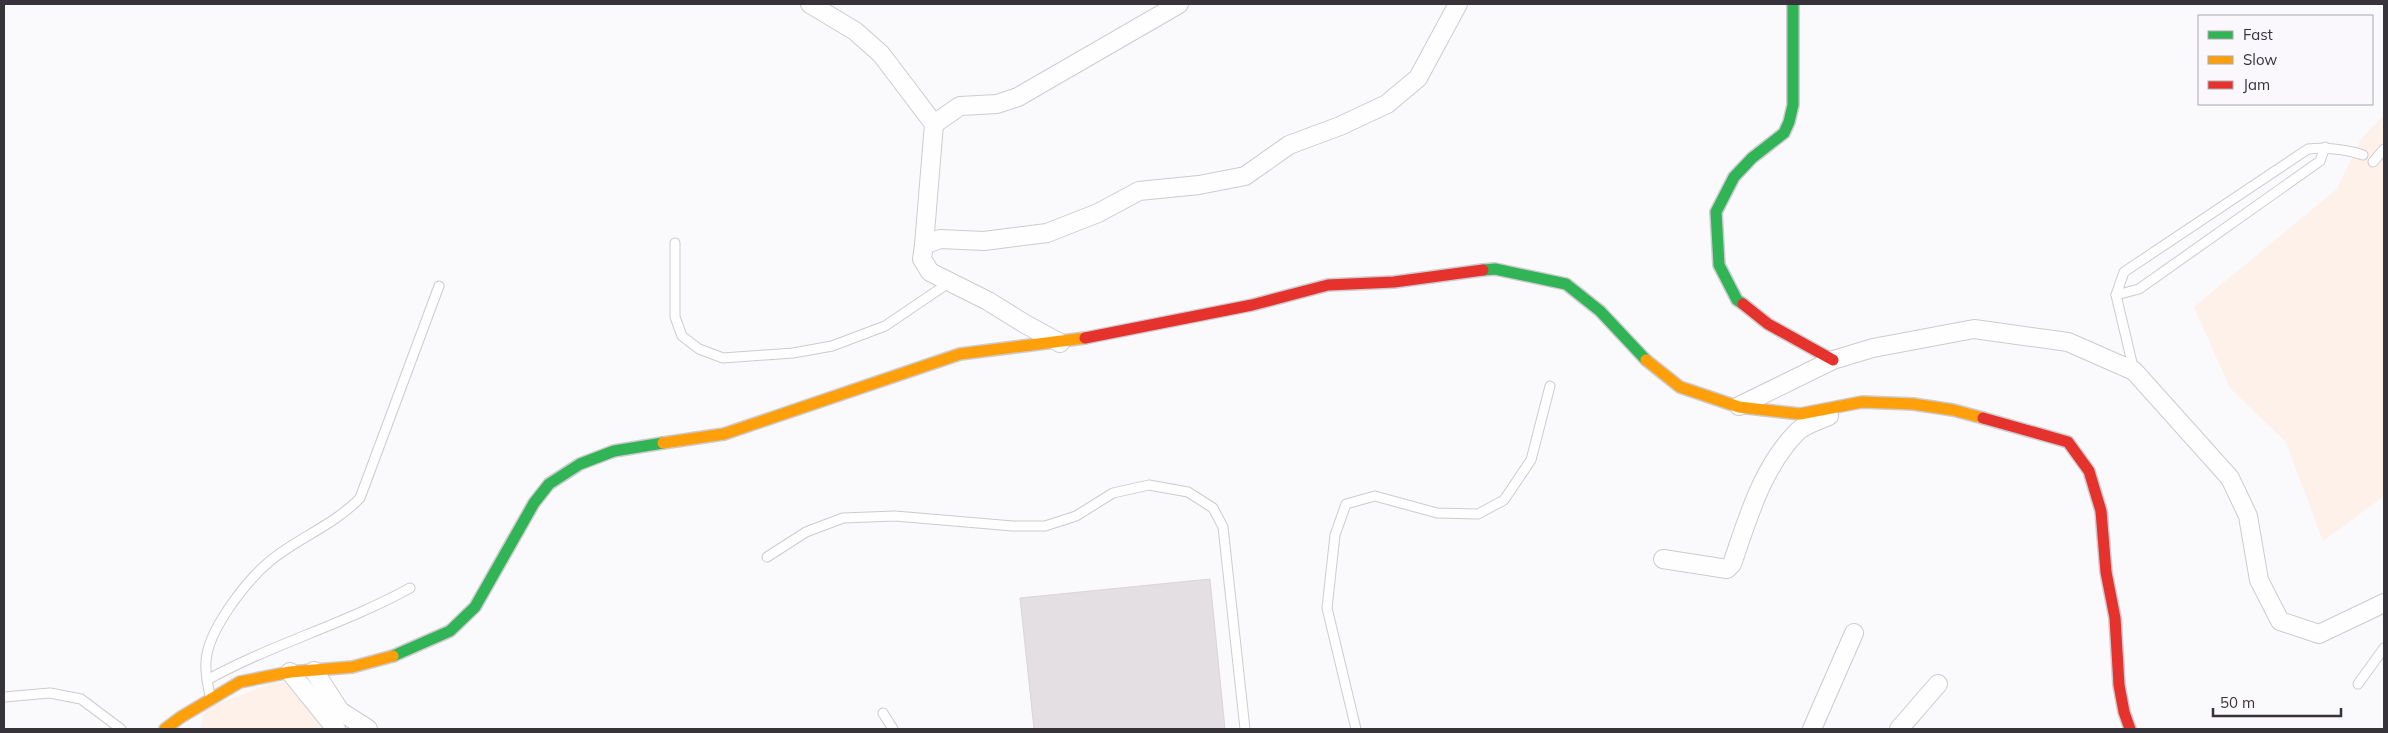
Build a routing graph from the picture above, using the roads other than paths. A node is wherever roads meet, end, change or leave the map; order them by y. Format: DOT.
graph roads {
  1 [pos="810,4"];
  2 [pos="1179,4"];
  3 [pos="1458,4"];
  4 [pos="1794,4"];
  5 [pos="934,124"];
  6 [pos="2325,147"];
  7 [pos="2384,150"];
  8 [pos="2363,155"];
  9 [pos="2373,162"];
  10 [pos="675,243"];
  11 [pos="924,245"];
  12 [pos="950,282"];
  13 [pos="439,286"];
  14 [pos="2116,295"];
  15 [pos="1060,343"];
  16 [pos="1833,360"];
  17 [pos="2134,371"];
  18 [pos="1550,386"];
  19 [pos="1862,402"];
  20 [pos="1739,407"];
  21 [pos="767,557"];
  22 [pos="1664,559"];
  23 [pos="410,588"];
  24 [pos="2384,602"];
  25 [pos="1854,633"];
  26 [pos="2384,648"];
  27 [pos="314,671"];
  28 [pos="290,672"];
  29 [pos="207,680"];
  30 [pos="1938,684"];
  31 [pos="2358,684"];
  32 [pos="4,697"];
  33 [pos="211,699"];
  34 [pos="883,713"];
  35 [pos="181,717"];
  36 [pos="121,729"];
  37 [pos="165,729"];
  38 [pos="178,729"];
  39 [pos="336,729"];
  40 [pos="368,729"];
  41 [pos="893,729"];
  42 [pos="1245,729"];
  43 [pos="1356,729"];
  44 [pos="1812,729"];
  45 [pos="1899,729"];
  46 [pos="2130,729"];
  1 -- 5 [label="street"];
  2 -- 5 [label="street"];
  3 -- 11 [label="street"];
  4 -- 16 [label="street"];
  5 -- 11 [label="street"];
  6 -- 8 [label="lane"];
  6 -- 14 [label="lane"];
  6 -- 14 [label="lane"];
  7 -- 9 [label="lane"];
  10 -- 12 [label="lane"];
  11 -- 12 [label="street"];
  12 -- 15 [label="street"];
  13 -- 29 [label="lane"];
  14 -- 17 [label="lane"];
  15 -- 20 [label="street"];
  15 -- 27 [label="street"];
  16 -- 17 [label="street"];
  16 -- 20 [label="street"];
  17 -- 24 [label="street"];
  18 -- 43 [label="lane"];
  19 -- 20 [label="street"];
  19 -- 22 [label="street"];
  19 -- 46 [label="street"];
  21 -- 42 [label="lane"];
  23 -- 29 [label="lane"];
  25 -- 44 [label="street"];
  26 -- 31 [label="lane"];
  27 -- 28 [label="street"];
  27 -- 40 [label="street"];
  28 -- 33 [label="street"];
  28 -- 39 [label="street"];
  29 -- 33 [label="lane"];
  30 -- 45 [label="street"];
  32 -- 36 [label="lane"];
  33 -- 35 [label="street"];
  34 -- 41 [label="lane"];
  35 -- 37 [label="street"];
  35 -- 38 [label="lane"];
}
